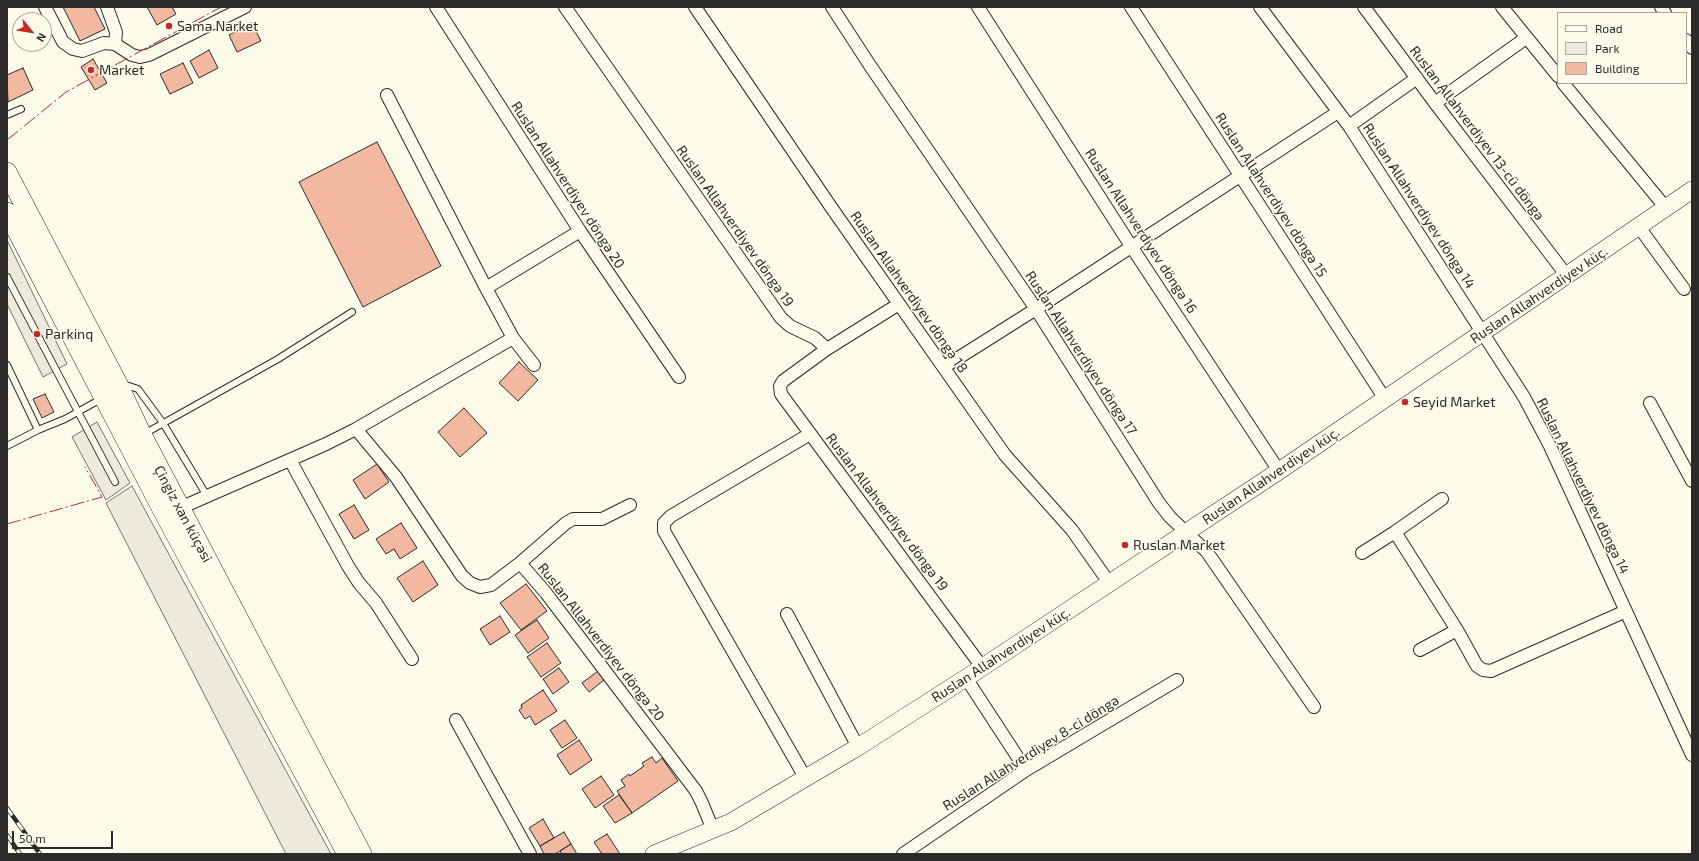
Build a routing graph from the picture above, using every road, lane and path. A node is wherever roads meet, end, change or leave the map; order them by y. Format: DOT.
graph roads {
  1 [pos="45,7"];
  2 [pos="107,7"];
  3 [pos="245,7"];
  4 [pos="436,7"];
  5 [pos="565,7"];
  6 [pos="695,7"];
  7 [pos="832,7"];
  8 [pos="978,7"];
  9 [pos="1130,7"];
  10 [pos="1260,7"];
  11 [pos="1364,7"];
  12 [pos="1502,7"];
  13 [pos="1526,38"];
  14 [pos="115,44"];
  15 [pos="1557,75"];
  16 [pos="1417,78"];
  17 [pos="1564,84"];
  18 [pos="387,95"];
  19 [pos="1434,103"];
  20 [pos="20,109"];
  21 [pos="1338,112"];
  22 [pos="7,115"];
  23 [pos="1348,126"];
  24 [pos="7,172"];
  25 [pos="1241,176"];
  26 [pos="1692,190"];
  27 [pos="1666,208"];
  28 [pos="7,212"];
  29 [pos="1639,227"];
  30 [pos="580,231"];
  31 [pos="1132,246"];
  32 [pos="1567,276"];
  33 [pos="7,277"];
  34 [pos="486,288"];
  35 [pos="1684,289"];
  36 [pos="899,304"];
  37 [pos="1036,309"];
  38 [pos="352,312"];
  39 [pos="1483,332"];
  40 [pos="514,338"];
  41 [pos="827,349"];
  42 [pos="7,365"];
  43 [pos="534,365"];
  44 [pos="944,367"];
  45 [pos="679,377"];
  46 [pos="112,393"];
  47 [pos="1386,399"];
  48 [pos="1650,403"];
  49 [pos="77,411"];
  50 [pos="163,423"];
  51 [pos="356,429"];
  52 [pos="38,430"];
  53 [pos="810,434"];
  54 [pos="142,435"];
  55 [pos="7,446"];
  56 [pos="290,460"];
  57 [pos="1279,471"];
  58 [pos="1692,481"];
  59 [pos="115,482"];
  60 [pos="206,496"];
  61 [pos="1442,498"];
  62 [pos="630,505"];
  63 [pos="180,508"];
  64 [pos="1186,532"];
  65 [pos="1395,532"];
  66 [pos="1362,553"];
  67 [pos="520,563"];
  68 [pos="1110,584"];
  69 [pos="1626,611"];
  70 [pos="787,614"];
  71 [pos="1457,630"];
  72 [pos="1420,650"];
  73 [pos="412,660"];
  74 [pos="982,667"];
  75 [pos="966,678"];
  76 [pos="1177,680"];
  77 [pos="1314,707"];
  78 [pos="456,720"];
  79 [pos="858,747"];
  80 [pos="1692,755"];
  81 [pos="1026,770"];
  82 [pos="806,779"];
  83 [pos="713,830"];
  84 [pos="662,852"];
  85 [pos="347,854"];
  86 [pos="362,854"];
  87 [pos="530,854"];
  88 [pos="903,854"];
  1 -- 14 [label="street"];
  2 -- 14 [label="street"];
  3 -- 14 [label="street"];
  4 -- 30 [label="street, Ruslan Allahverdiyev döngə 20"];
  5 -- 41 [label="street, Ruslan Allahverdiyev döngə 19"];
  6 -- 36 [label="street, Ruslan Allahverdiyev döngə 18"];
  7 -- 37 [label="street, Ruslan Allahverdiyev döngə 17"];
  8 -- 31 [label="street, Ruslan Allahverdiyev döngə 16"];
  9 -- 25 [label="street, Ruslan Allahverdiyev döngə 15"];
  10 -- 21 [label="street, Ruslan Allahverdiyev döngə 14"];
  11 -- 16 [label="street, Ruslan Allahverdiyev 13-cü döngə"];
  12 -- 13 [label="street"];
  13 -- 15 [label="street"];
  13 -- 19 [label="street"];
  16 -- 19 [label="street, Ruslan Allahverdiyev 13-cü döngə"];
  16 -- 23 [label="street"];
  17 -- 27 [label="street"];
  18 -- 34 [label="street"];
  19 -- 32 [label="street, Ruslan Allahverdiyev 13-cü döngə"];
  20 -- 22 [label="lane"];
  21 -- 23 [label="street, Ruslan Allahverdiyev döngə 14"];
  21 -- 25 [label="street"];
  23 -- 39 [label="street, Ruslan Allahverdiyev döngə 14"];
  24 -- 46 [label="main road, Çingiz xan küçəsi"];
  25 -- 31 [label="street"];
  25 -- 47 [label="street, Ruslan Allahverdiyev döngə 15"];
  26 -- 27 [label="street, Ruslan Allahverdiyev küç."];
  27 -- 29 [label="street, Ruslan Allahverdiyev küç."];
  28 -- 46 [label="main road, Çingiz xan küçəsi"];
  29 -- 32 [label="street, Ruslan Allahverdiyev küç."];
  29 -- 35 [label="street"];
  30 -- 34 [label="street"];
  30 -- 45 [label="street, Ruslan Allahverdiyev döngə 20"];
  31 -- 37 [label="street"];
  31 -- 57 [label="street, Ruslan Allahverdiyev döngə 16"];
  32 -- 39 [label="street, Ruslan Allahverdiyev küç."];
  33 -- 49 [label="lane"];
  34 -- 40 [label="street"];
  36 -- 41 [label="street"];
  36 -- 44 [label="street, Ruslan Allahverdiyev döngə 18"];
  37 -- 44 [label="street"];
  37 -- 64 [label="street, Ruslan Allahverdiyev döngə 17"];
  38 -- 50 [label="lane"];
  39 -- 47 [label="street, Ruslan Allahverdiyev küç."];
  39 -- 69 [label="street, Ruslan Allahverdiyev döngə 14"];
  40 -- 43 [label="street"];
  40 -- 51 [label="street"];
  41 -- 53 [label="street, Ruslan Allahverdiyev döngə 19"];
  42 -- 52 [label="lane"];
  44 -- 68 [label="street, Ruslan Allahverdiyev döngə 18"];
  46 -- 49 [label="lane"];
  46 -- 50 [label="lane"];
  46 -- 54 [label="main road, Çingiz xan küçəsi"];
  46 -- 85 [label="main road, Çingiz xan küçəsi"];
  47 -- 57 [label="street, Ruslan Allahverdiyev küç."];
  48 -- 58 [label="street"];
  49 -- 52 [label="lane"];
  49 -- 59 [label="lane"];
  50 -- 54 [label="lane"];
  50 -- 60 [label="lane"];
  51 -- 56 [label="street"];
  51 -- 67 [label="street, Ruslan Allahverdiyev döngə 20"];
  52 -- 55 [label="lane"];
  53 -- 74 [label="street, Ruslan Allahverdiyev döngə 19"];
  53 -- 82 [label="street"];
  54 -- 63 [label="main road, Çingiz xan küçəsi"];
  56 -- 60 [label="street"];
  56 -- 73 [label="street"];
  57 -- 64 [label="street, Ruslan Allahverdiyev küç."];
  60 -- 63 [label="street"];
  61 -- 65 [label="street"];
  62 -- 67 [label="street"];
  63 -- 86 [label="main road, Çingiz xan küçəsi"];
  64 -- 68 [label="street, Ruslan Allahverdiyev küç."];
  64 -- 77 [label="street, Ruslan Allahverdiyev döngə 17"];
  65 -- 66 [label="street"];
  65 -- 71 [label="street"];
  67 -- 83 [label="street, Ruslan Allahverdiyev döngə 20"];
  68 -- 74 [label="street, Ruslan Allahverdiyev küç."];
  69 -- 71 [label="street"];
  69 -- 80 [label="street, Ruslan Allahverdiyev döngə 14"];
  70 -- 79 [label="street"];
  71 -- 72 [label="street"];
  74 -- 75 [label="street, Ruslan Allahverdiyev küç."];
  75 -- 79 [label="street, Ruslan Allahverdiyev küç."];
  75 -- 81 [label="street"];
  76 -- 81 [label="street, Ruslan Allahverdiyev 8-ci döngə"];
  78 -- 87 [label="street"];
  79 -- 82 [label="street, Ruslan Allahverdiyev küç."];
  81 -- 88 [label="street, Ruslan Allahverdiyev 8-ci döngə"];
  82 -- 83 [label="street, Ruslan Allahverdiyev küç."];
  83 -- 84 [label="street, Ruslan Allahverdiyev küç."];
}
